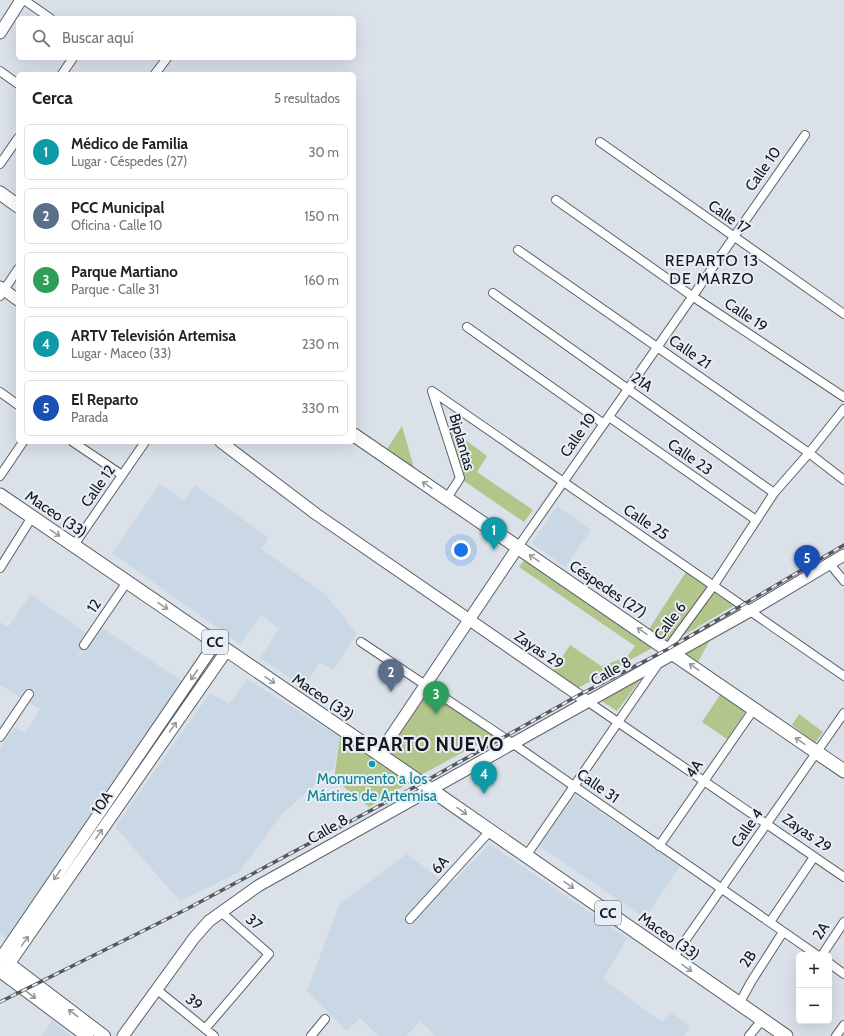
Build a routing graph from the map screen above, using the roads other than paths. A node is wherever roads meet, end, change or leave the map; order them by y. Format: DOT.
graph roads {
  1 [pos="23,0"];
  2 [pos="47,16"];
  3 [pos="0,33"];
  4 [pos="72,60"];
  5 [pos="166,60"];
  6 [pos="0,71"];
  7 [pos="63,72"];
  8 [pos="157,72"];
  9 [pos="16,83"];
  10 [pos="805,135"];
  11 [pos="16,141"];
  12 [pos="600,142"];
  13 [pos="0,164"];
  14 [pos="0,193"];
  15 [pos="556,200"];
  16 [pos="16,205"];
  17 [pos="734,238"];
  18 [pos="518,250"];
  19 [pos="16,272"];
  20 [pos="1,291"];
  21 [pos="493,293"];
  22 [pos="692,296"];
  23 [pos="16,299"];
  24 [pos="844,314"];
  25 [pos="467,327"];
  26 [pos="657,346"];
  27 [pos="628,389"];
  28 [pos="432,391"];
  29 [pos="0,392"];
  30 [pos="844,397"];
  31 [pos="16,404"];
  32 [pos="843,412"];
  33 [pos="606,420"];
  34 [pos="356,436"];
  35 [pos="23,444"];
  36 [pos="76,444"];
  37 [pos="144,444"];
  38 [pos="224,444"];
  39 [pos="809,453"];
  40 [pos="122,475"];
  41 [pos="0,476"];
  42 [pos="844,480"];
  43 [pos="563,482"];
  44 [pos="774,493"];
  45 [pos="0,495"];
  46 [pos="447,498"];
  47 [pos="32,518"];
  48 [pos="756,520"];
  49 [pos="74,545"];
  50 [pos="518,547"];
  51 [pos="844,555"];
  52 [pos="830,564"];
  53 [pos="0,568"];
  54 [pos="844,581"];
  55 [pos="128,582"];
  56 [pos="714,585"];
  57 [pos="750,611"];
  58 [pos="469,620"];
  59 [pos="216,642"];
  60 [pos="362,642"];
  61 [pos="84,645"];
  62 [pos="227,650"];
  63 [pos="671,651"];
  64 [pos="659,662"];
  65 [pos="844,676"];
  66 [pos="425,686"];
  67 [pos="29,694"];
  68 [pos="587,701"];
  69 [pos="754,709"];
  70 [pos="844,713"];
  71 [pos="617,721"];
  72 [pos="0,736"];
  73 [pos="512,744"];
  74 [pos="817,752"];
  75 [pos="378,754"];
  76 [pos="128,770"];
  77 [pos="844,771"];
  78 [pos="139,776"];
  79 [pos="704,780"];
  80 [pos="574,787"];
  81 [pos="430,789"];
  82 [pos="767,824"];
  83 [pos="490,831"];
  84 [pos="659,846"];
  85 [pos="526,856"];
  86 [pos="814,857"];
  87 [pos="844,877"];
  88 [pos="721,889"];
  89 [pos="221,912"];
  90 [pos="410,919"];
  91 [pos="770,922"];
  92 [pos="844,922"];
  93 [pos="783,932"];
  94 [pos="813,952"];
  95 [pos="824,952"];
  96 [pos="673,958"];
  97 [pos="2,963"];
  98 [pos="832,965"];
  99 [pos="844,974"];
  100 [pos="156,990"];
  101 [pos="739,1004"];
  102 [pos="325,1019"];
  103 [pos="762,1020"];
  104 [pos="844,1025"];
  105 [pos="205,1028"];
  106 [pos="87,1036"];
  107 [pos="104,1036"];
  108 [pos="123,1036"];
  109 [pos="214,1036"];
  110 [pos="312,1036"];
  111 [pos="749,1036"];
  112 [pos="786,1036"];
  113 [pos="836,1036"];
  1 -- 2 [label="street"];
  1 -- 3 [label="street"];
  4 -- 7 [label="street"];
  5 -- 8 [label="street"];
  6 -- 9 [label="street"];
  10 -- 17 [label="street, Calle 10"];
  11 -- 13 [label="street"];
  12 -- 17 [label="street, Calle 17"];
  14 -- 16 [label="main road"];
  15 -- 22 [label="street, Calle 19"];
  17 -- 22 [label="street, Calle 10"];
  17 -- 24 [label="street, Calle 17"];
  18 -- 26 [label="street, Calle 21"];
  19 -- 20 [label="street"];
  20 -- 23 [label="street"];
  21 -- 27 [label="street, 21A"];
  22 -- 26 [label="street, Calle 10"];
  22 -- 30 [label="street, Calle 19"];
  25 -- 33 [label="street, Calle 23"];
  26 -- 27 [label="street, Calle 10"];
  26 -- 39 [label="street, Calle 21"];
  27 -- 33 [label="street, Calle 10"];
  27 -- 44 [label="street, 21A"];
  28 -- 43 [label="street, Calle 25"];
  28 -- 46 [label="street, Biplantas"];
  29 -- 31 [label="street"];
  32 -- 39 [label="street, Calle 6"];
  33 -- 43 [label="street, Calle 10"];
  33 -- 48 [label="street, Calle 23"];
  46 -- 34 [label="main road, Céspedes (27), one-way"];
  35 -- 41 [label="street"];
  36 -- 40 [label="street"];
  37 -- 40 [label="street, Calle 12"];
  38 -- 58 [label="street, Zayas 29"];
  39 -- 42 [label="street, Calle 21"];
  39 -- 44 [label="street, Calle 6"];
  40 -- 49 [label="street, Calle 12"];
  43 -- 50 [label="street, Calle 10"];
  43 -- 56 [label="street, Calle 25"];
  44 -- 48 [label="street, Calle 6"];
  45 -- 47 [label="main road, Maceo (33) / CC"];
  46 -- 50 [label="main road, Céspedes (27)"];
  47 -- 49 [label="main road, Maceo (33) / CC, one-way"];
  47 -- 53 [label="street"];
  48 -- 56 [label="street, Calle 6"];
  49 -- 55 [label="main road, Maceo (33) / CC"];
  50 -- 58 [label="street, Calle 10"];
  63 -- 50 [label="main road, Céspedes (27), one-way"];
  51 -- 52 [label="street, Calle 8"];
  52 -- 54 [label="street"];
  52 -- 57 [label="street, Calle 8"];
  55 -- 59 [label="main road, Maceo (33) / CC, one-way"];
  55 -- 61 [label="street, 12"];
  56 -- 57 [label="street, Calle 25"];
  56 -- 63 [label="street, Calle 6"];
  57 -- 63 [label="street, Calle 8"];
  57 -- 65 [label="street, Calle 25"];
  58 -- 66 [label="street, Calle 10"];
  58 -- 68 [label="street, Zayas 29"];
  59 -- 62 [label="main road, Maceo (33) / CC"];
  59 -- 76 [label="street, 10A, one-way"];
  60 -- 66 [label="street, Calle 31"];
  62 -- 75 [label="main road, Maceo (33) / CC, one-way"];
  78 -- 62 [label="street, 10A, one-way"];
  63 -- 64 [label="street, Calle 8"];
  69 -- 63 [label="main road, Céspedes (27), one-way"];
  64 -- 68 [label="street, Calle 8"];
  64 -- 71 [label="street, Calle 6"];
  66 -- 73 [label="street, Calle 31"];
  66 -- 75 [label="street, Calle 10"];
  67 -- 72 [label="street"];
  68 -- 71 [label="street, Zayas 29"];
  68 -- 73 [label="street, Calle 8"];
  74 -- 69 [label="main road, Céspedes (27), one-way"];
  69 -- 79 [label="street, 4A"];
  70 -- 74 [label="street, Calle 4"];
  71 -- 79 [label="street, Zayas 29"];
  71 -- 80 [label="street, Calle 6"];
  73 -- 80 [label="street, Calle 31"];
  73 -- 81 [label="street, Calle 8"];
  74 -- 77 [label="main road, Céspedes (27)"];
  74 -- 82 [label="street, Calle 4"];
  75 -- 81 [label="main road, Maceo (33) / CC"];
  76 -- 78 [label="street"];
  76 -- 97 [label="street, 10A, one-way"];
  97 -- 78 [label="street, 10A, one-way"];
  79 -- 82 [label="street, Zayas 29"];
  79 -- 84 [label="street, 4A"];
  80 -- 84 [label="street, Calle 31"];
  80 -- 85 [label="street, Calle 6"];
  81 -- 83 [label="main road, Maceo (33) / CC, one-way"];
  81 -- 89 [label="street, Calle 8"];
  82 -- 86 [label="street, Zayas 29"];
  82 -- 88 [label="street, Calle 4"];
  83 -- 85 [label="main road, Maceo (33) / CC"];
  83 -- 90 [label="street, 6A"];
  84 -- 88 [label="street, Calle 31"];
  85 -- 96 [label="main road, Maceo (33) / CC, one-way"];
  86 -- 87 [label="street, Zayas 29"];
  86 -- 91 [label="street"];
  88 -- 91 [label="street, Calle 31"];
  88 -- 96 [label="street, Calle 4"];
  89 -- 100 [label="street, Calle 8"];
  89 -- 105 [label="street, 37"];
  91 -- 93 [label="street, Calle 31"];
  92 -- 95 [label="street, 2A"];
  93 -- 94 [label="street, Calle 31"];
  93 -- 101 [label="street, 2B"];
  96 -- 101 [label="main road, Maceo (33) / CC, one-way"];
  97 -- 106 [label="main road, one-way"];
  107 -- 97 [label="main road, one-way"];
  98 -- 99 [label="street"];
  100 -- 105 [label="street, 39"];
  100 -- 108 [label="street, Calle 8"];
  101 -- 103 [label="main road, Maceo (33) / CC"];
  102 -- 110 [label="street"];
  103 -- 111 [label="street"];
  103 -- 112 [label="main road, Maceo (33) / CC"];
  104 -- 113 [label="street"];
  105 -- 109 [label="street, 39"];
}
